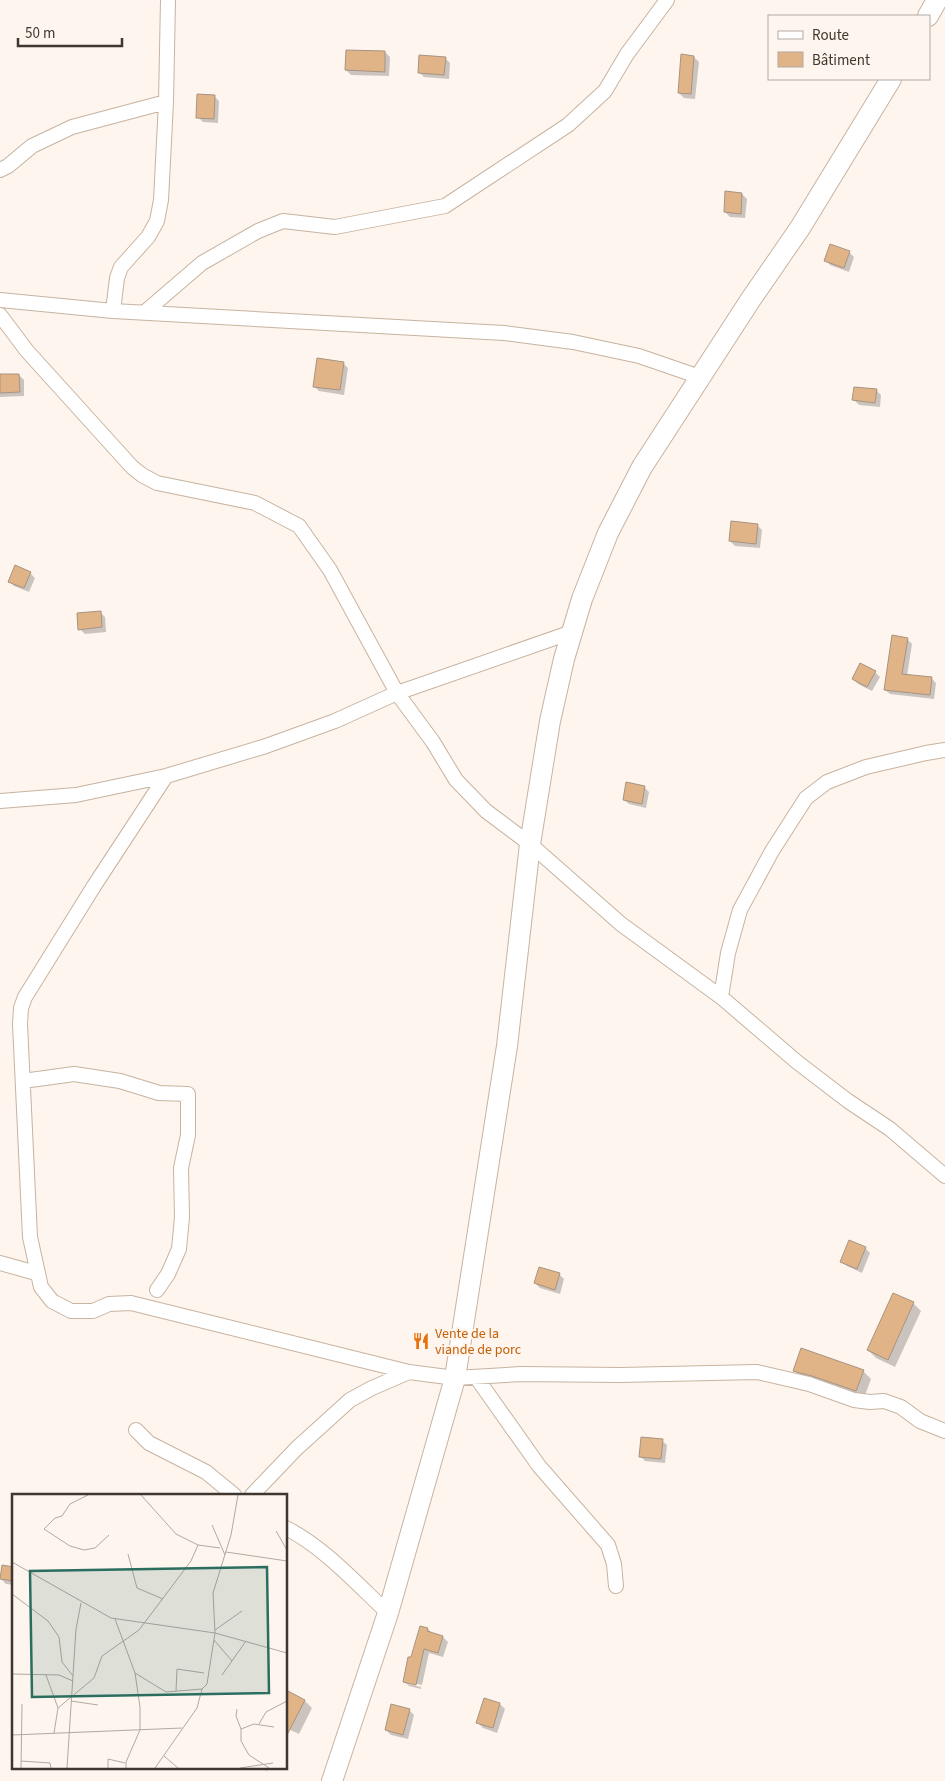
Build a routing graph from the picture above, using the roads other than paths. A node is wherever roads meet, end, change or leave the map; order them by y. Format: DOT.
graph roads {
  1 [pos="168,0"];
  2 [pos="667,0"];
  3 [pos="937,0"];
  4 [pos="929,15"];
  5 [pos="890,80"];
  6 [pos="166,102"];
  7 [pos="0,170"];
  8 [pos="0,300"];
  9 [pos="113,311"];
  10 [pos="144,312"];
  11 [pos="0,315"];
  12 [pos="700,378"];
  13 [pos="572,632"];
  14 [pos="397,693"];
  15 [pos="945,750"];
  16 [pos="166,776"];
  17 [pos="0,801"];
  18 [pos="530,844"];
  19 [pos="721,997"];
  20 [pos="22,1081"];
  21 [pos="945,1176"];
  22 [pos="0,1263"];
  23 [pos="36,1273"];
  24 [pos="157,1290"];
  25 [pos="410,1372"];
  26 [pos="476,1377"];
  27 [pos="455,1378"];
  28 [pos="136,1430"];
  29 [pos="945,1431"];
  30 [pos="233,1494"];
  31 [pos="253,1494"];
  32 [pos="288,1529"];
  33 [pos="616,1586"];
  34 [pos="388,1613"];
  35 [pos="332,1781"];
  1 -- 6 [label="street"];
  2 -- 10 [label="street"];
  3 -- 4 [label="main road"];
  5 -- 12 [label="main road"];
  6 -- 7 [label="street"];
  6 -- 9 [label="street"];
  8 -- 9 [label="street"];
  9 -- 10 [label="street"];
  10 -- 12 [label="street"];
  11 -- 14 [label="street"];
  12 -- 13 [label="main road"];
  13 -- 14 [label="street"];
  13 -- 18 [label="main road"];
  14 -- 16 [label="street"];
  14 -- 18 [label="street"];
  15 -- 19 [label="street"];
  16 -- 17 [label="street"];
  16 -- 20 [label="street"];
  18 -- 19 [label="street"];
  18 -- 27 [label="main road"];
  19 -- 21 [label="street"];
  20 -- 23 [label="street"];
  20 -- 24 [label="street"];
  22 -- 23 [label="street"];
  23 -- 25 [label="street"];
  25 -- 27 [label="street"];
  25 -- 31 [label="street"];
  26 -- 27 [label="street"];
  26 -- 29 [label="street"];
  26 -- 33 [label="street"];
  27 -- 34 [label="main road"];
  28 -- 30 [label="street"];
  32 -- 34 [label="street"];
  34 -- 35 [label="main road"];
}
